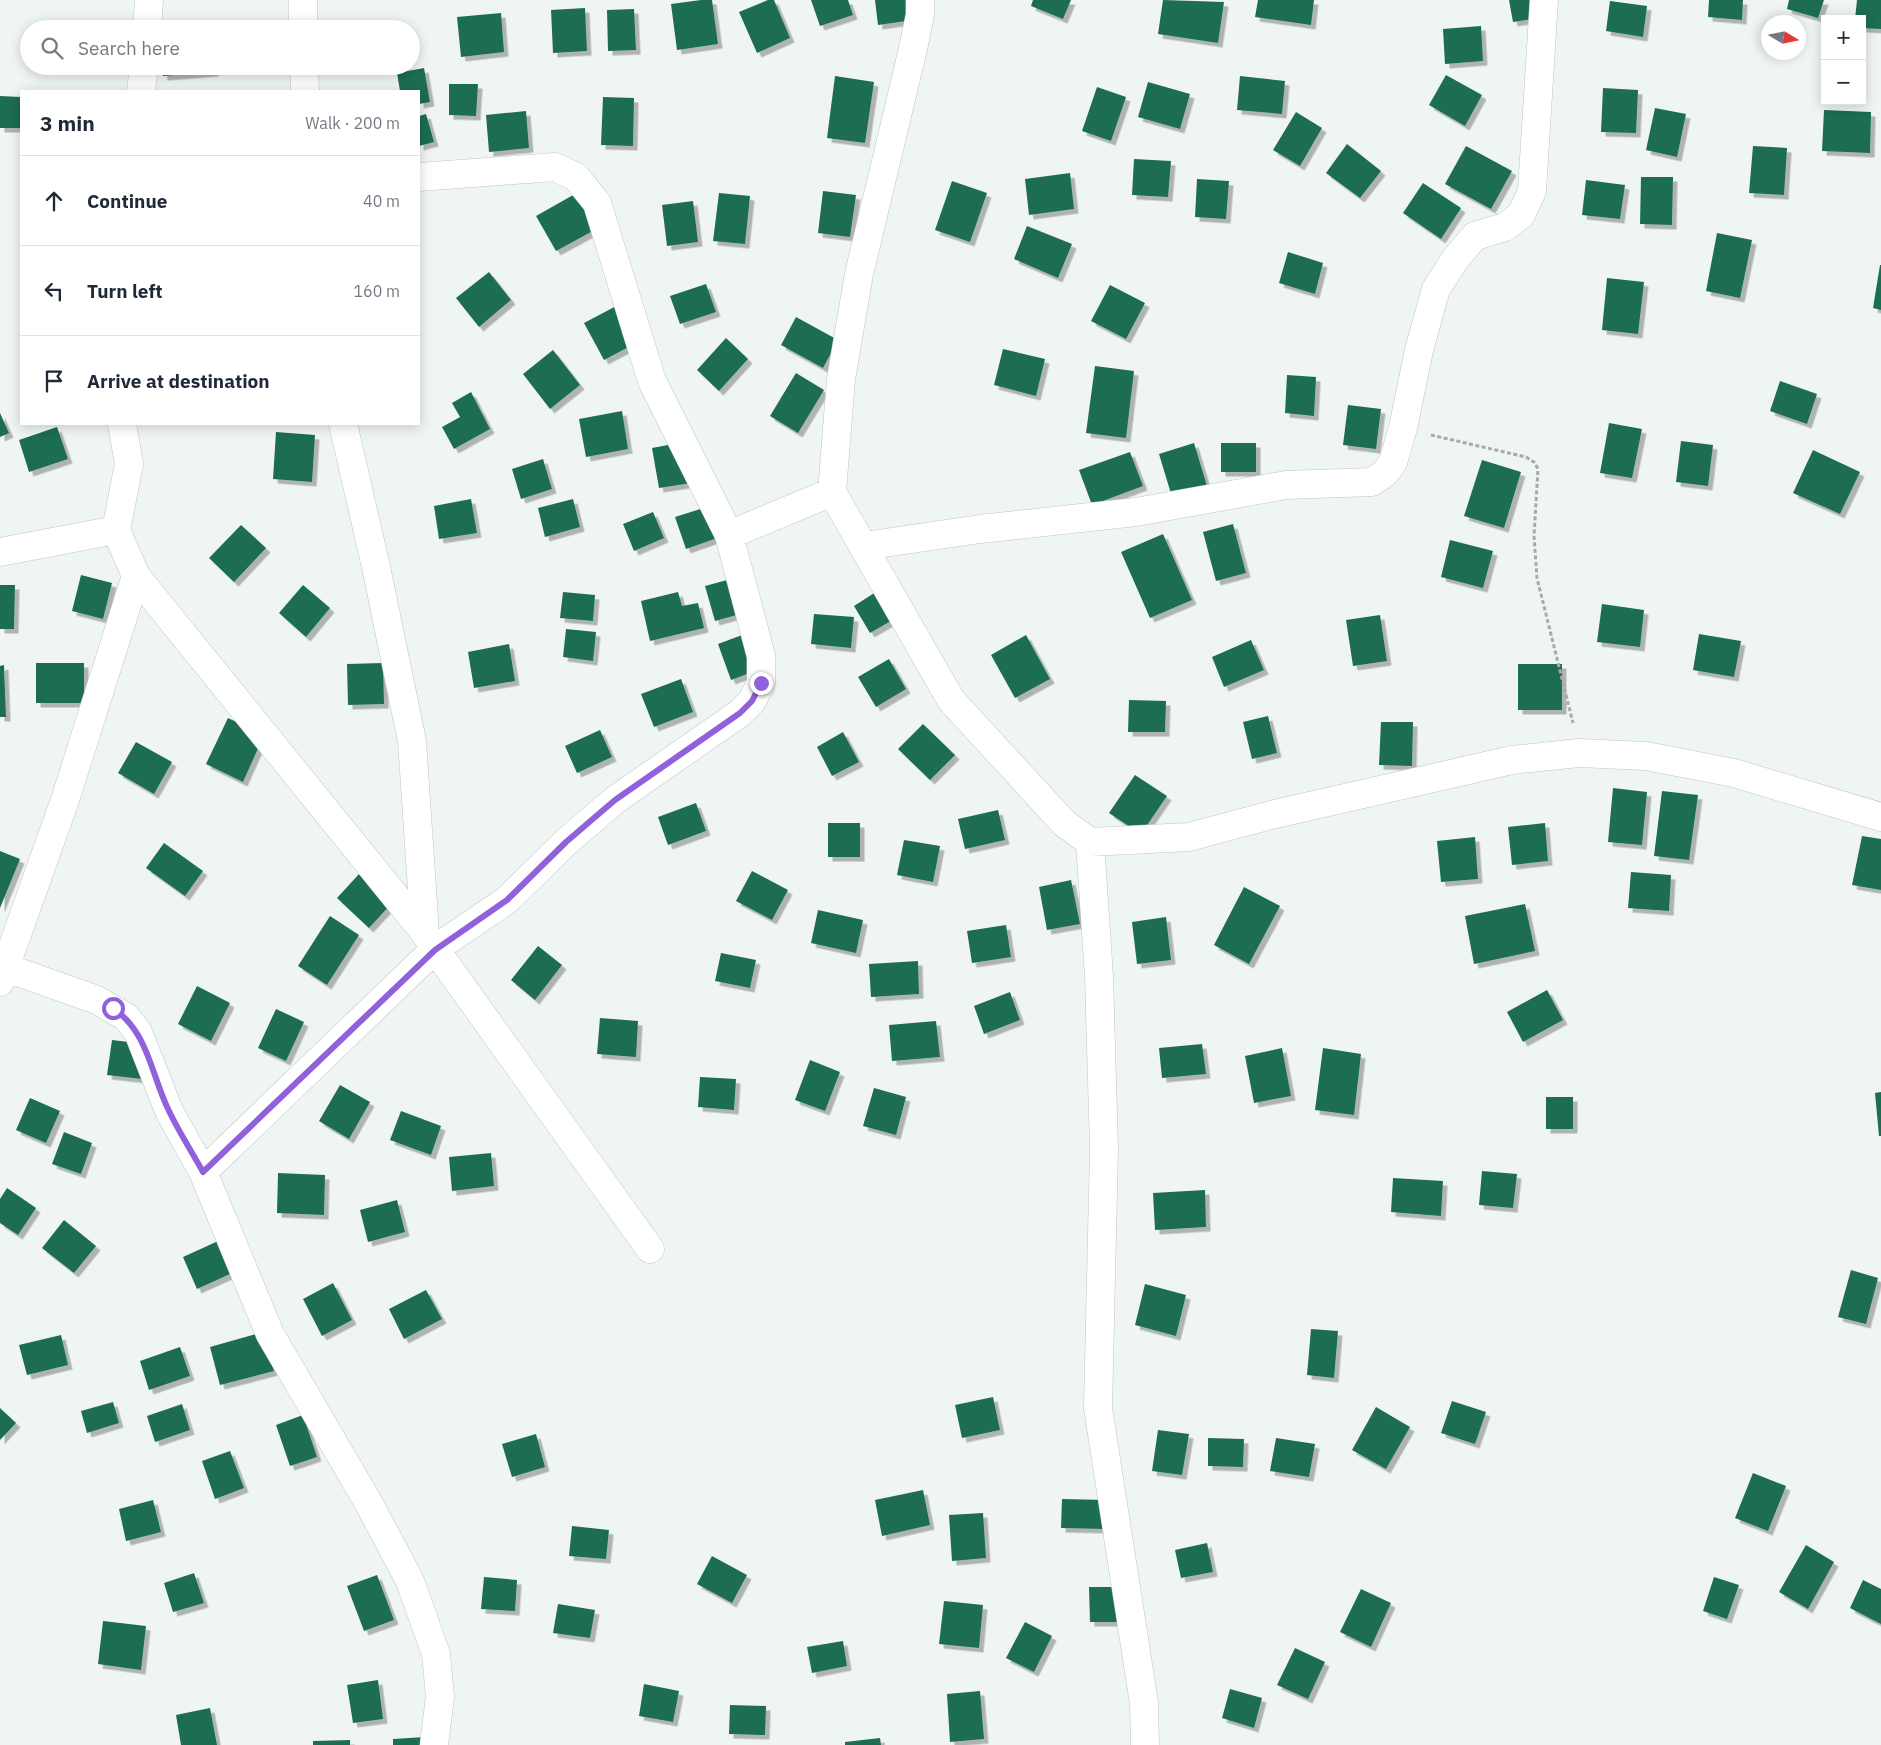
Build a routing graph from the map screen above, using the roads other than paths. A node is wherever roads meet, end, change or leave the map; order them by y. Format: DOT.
graph roads {
  1 [pos="149,0"];
  2 [pos="303,0"];
  3 [pos="920,0"];
  4 [pos="1544,0"];
  5 [pos="148,20"];
  6 [pos="303,20"];
  7 [pos="143,75"];
  8 [pos="304,75"];
  9 [pos="141,90"];
  10 [pos="305,90"];
  11 [pos="420,177"];
  12 [pos="122,425"];
  13 [pos="343,425"];
  14 [pos="832,492"];
  15 [pos="116,530"];
  16 [pos="729,535"];
  17 [pos="864,546"];
  18 [pos="0,552"];
  19 [pos="136,576"];
  20 [pos="1881,817"];
  21 [pos="1090,842"];
  22 [pos="430,941"];
  23 [pos="2,974"];
  24 [pos="203,1172"];
  25 [pos="650,1249"];
  26 [pos="434,1745"];
  27 [pos="1145,1745"];
  1 -- 5 [label="street"];
  2 -- 6 [label="street"];
  3 -- 14 [label="street"];
  4 -- 17 [label="street"];
  7 -- 9 [label="street"];
  8 -- 10 [label="street"];
  11 -- 16 [label="street"];
  12 -- 15 [label="street"];
  13 -- 22 [label="street"];
  14 -- 16 [label="street"];
  14 -- 17 [label="street"];
  15 -- 18 [label="street"];
  15 -- 19 [label="street"];
  16 -- 22 [label="street"];
  17 -- 21 [label="street"];
  19 -- 22 [label="street"];
  19 -- 23 [label="street"];
  20 -- 21 [label="street"];
  21 -- 27 [label="street"];
  22 -- 24 [label="street"];
  22 -- 25 [label="street"];
  23 -- 24 [label="street"];
  24 -- 26 [label="street"];
}
